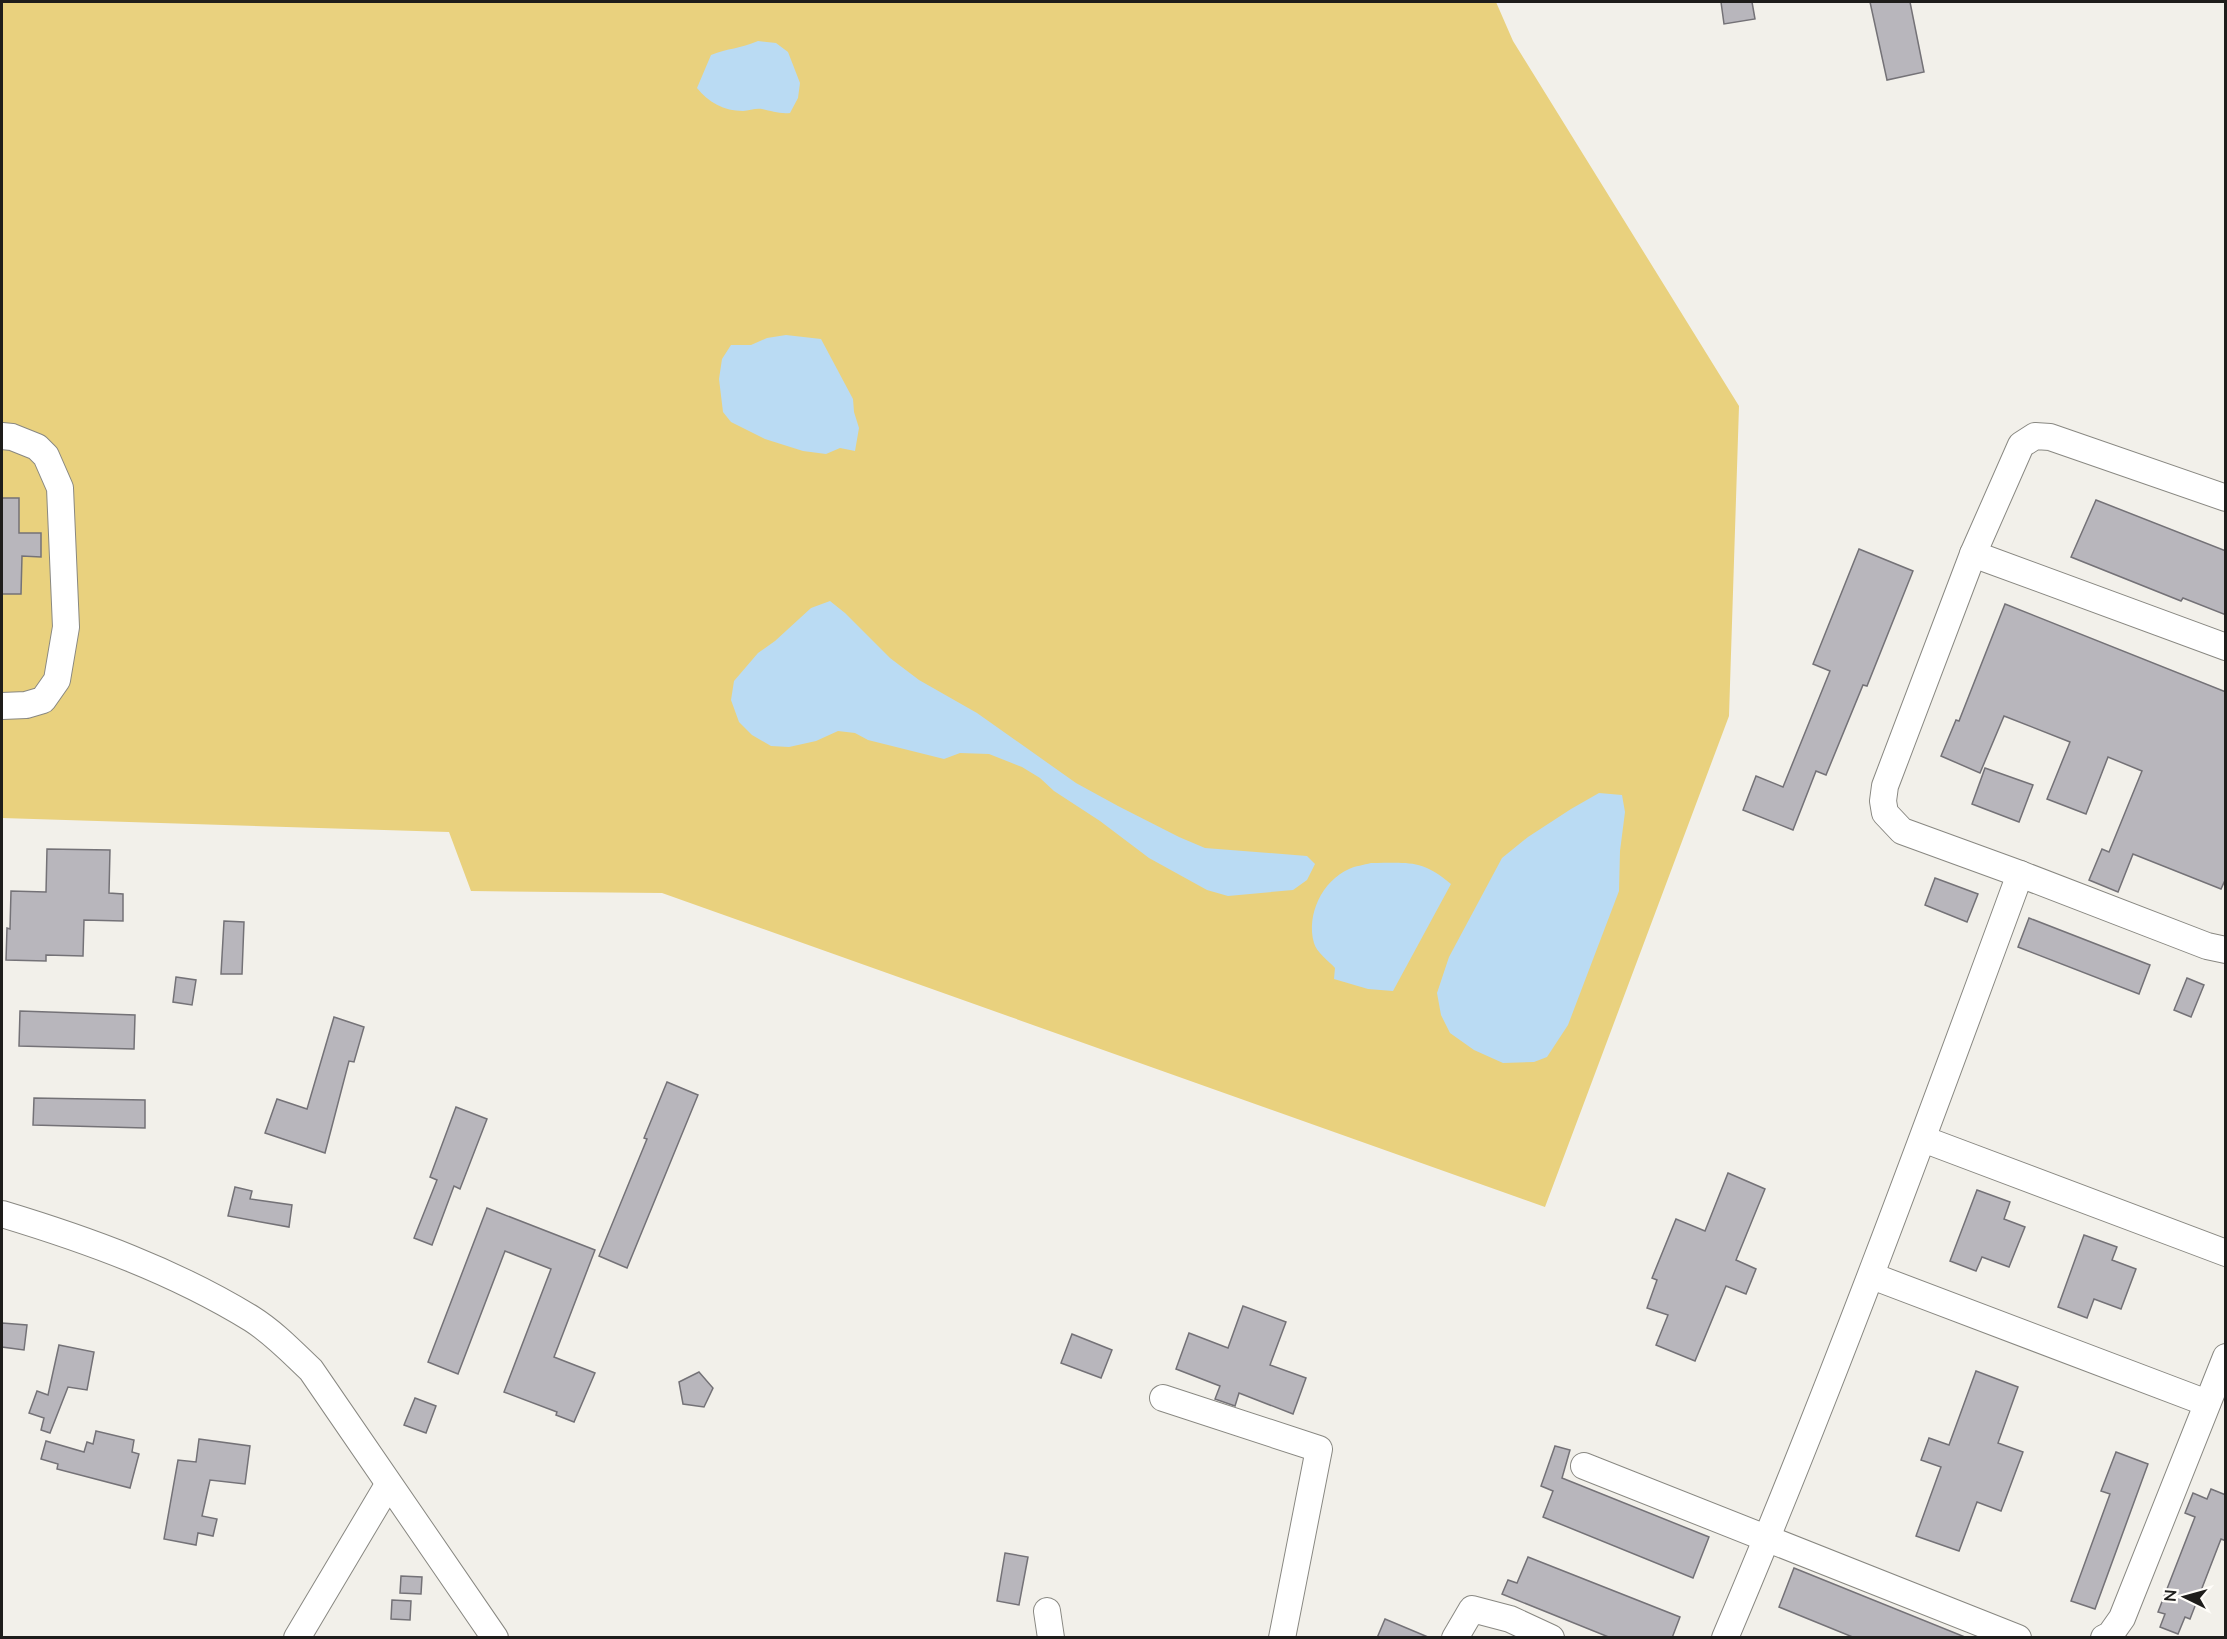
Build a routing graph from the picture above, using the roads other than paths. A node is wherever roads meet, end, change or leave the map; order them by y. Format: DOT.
graph roads {
  1 [pos="2,436"];
  2 [pos="2226,498"];
  3 [pos="1973,554"];
  4 [pos="2226,647"];
  5 [pos="2,706"];
  6 [pos="2020,874"];
  7 [pos="2226,950"];
  8 [pos="1923,1139"];
  9 [pos="2,1214"];
  10 [pos="2226,1253"];
  11 [pos="1872,1276"];
  12 [pos="2226,1358"];
  13 [pos="1163,1398"];
  14 [pos="2207,1403"];
  15 [pos="1584,1466"];
  16 [pos="388,1485"];
  17 [pos="1767,1539"];
  18 [pos="1047,1611"];
  19 [pos="297,1638"];
  20 [pos="495,1638"];
  21 [pos="1051,1638"];
  22 [pos="1282,1638"];
  23 [pos="1455,1638"];
  24 [pos="1551,1638"];
  25 [pos="1725,1638"];
  26 [pos="2018,1638"];
  27 [pos="2104,1638"];
  1 -- 5 [label="street"];
  2 -- 3 [label="street"];
  3 -- 4 [label="street"];
  3 -- 6 [label="street"];
  6 -- 7 [label="street"];
  6 -- 8 [label="street"];
  8 -- 10 [label="street"];
  8 -- 11 [label="street"];
  9 -- 16 [label="street"];
  11 -- 14 [label="street"];
  11 -- 17 [label="street"];
  12 -- 14 [label="street"];
  13 -- 22 [label="street"];
  14 -- 27 [label="street"];
  15 -- 17 [label="street"];
  16 -- 19 [label="street"];
  16 -- 20 [label="street"];
  17 -- 25 [label="street"];
  17 -- 26 [label="street"];
  18 -- 21 [label="street"];
  23 -- 24 [label="street"];
}
